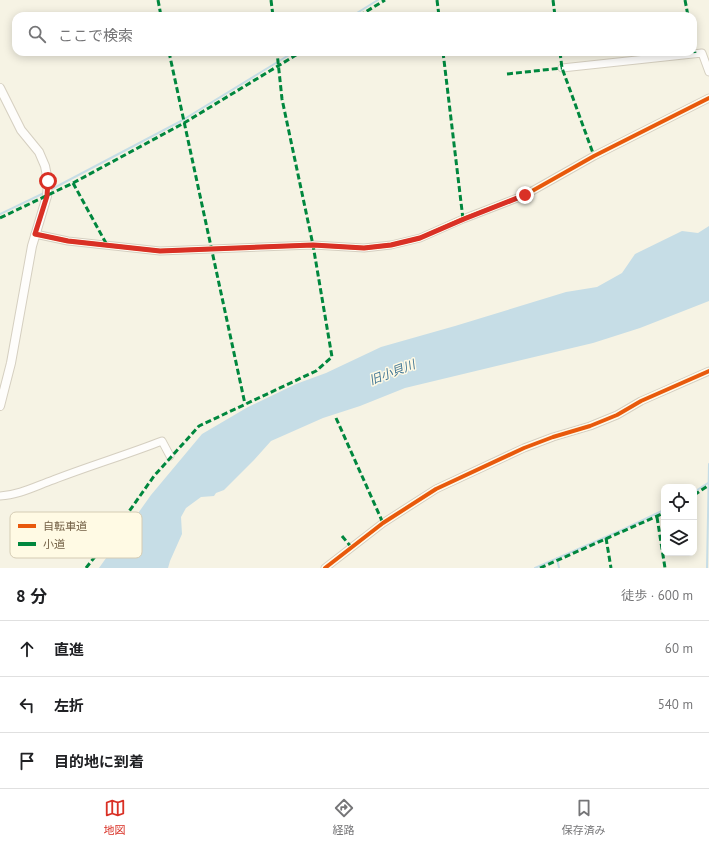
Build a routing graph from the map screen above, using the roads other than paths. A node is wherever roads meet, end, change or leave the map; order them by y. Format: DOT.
graph roads {
  1 [pos="697,54"];
  2 [pos="674,56"];
  3 [pos="562,68"];
  4 [pos="709,72"];
  5 [pos="0,88"];
  6 [pos="709,98"];
  7 [pos="35,234"];
  8 [pos="709,371"];
  9 [pos="0,406"];
  10 [pos="170,456"];
  11 [pos="0,496"];
  12 [pos="325,568"];
  1 -- 4 [label="street"];
  2 -- 3 [label="street"];
  5 -- 7 [label="street"];
  6 -- 7 [label="street"];
  7 -- 9 [label="street"];
  8 -- 12 [label="street"];
  10 -- 11 [label="street"];
}
